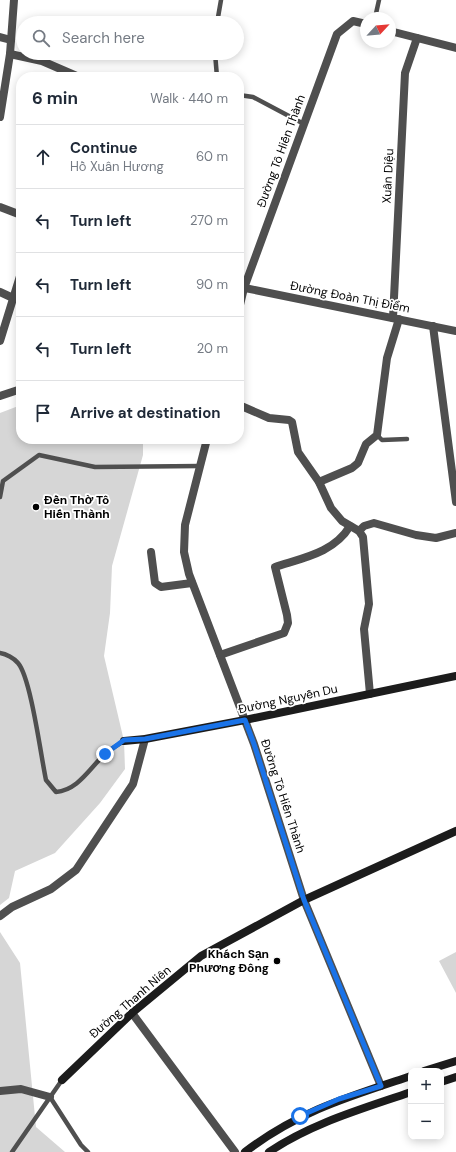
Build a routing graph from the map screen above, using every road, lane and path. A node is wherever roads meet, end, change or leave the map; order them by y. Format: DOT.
graph roads {
  1 [pos="14,0"];
  2 [pos="221,0"];
  3 [pos="379,0"];
  4 [pos="376,12"];
  5 [pos="218,16"];
  6 [pos="360,23"];
  7 [pos="396,33"];
  8 [pos="0,38"];
  9 [pos="417,38"];
  10 [pos="11,40"];
  11 [pos="456,48"];
  12 [pos="10,54"];
  13 [pos="16,55"];
  14 [pos="37,60"];
  15 [pos="216,60"];
  16 [pos="67,72"];
  17 [pos="217,72"];
  18 [pos="244,96"];
  19 [pos="0,117"];
  20 [pos="304,124"];
  21 [pos="0,207"];
  22 [pos="16,213"];
  23 [pos="244,283"];
  24 [pos="244,288"];
  25 [pos="16,289"];
  26 [pos="0,292"];
  27 [pos="13,298"];
  28 [pos="396,319"];
  29 [pos="433,326"];
  30 [pos="456,331"];
  31 [pos="0,341"];
  32 [pos="16,391"];
  33 [pos="0,396"];
  34 [pos="244,407"];
  35 [pos="377,435"];
  36 [pos="408,439"];
  37 [pos="205,444"];
  38 [pos="200,466"];
  39 [pos="319,482"];
  40 [pos="0,497"];
  41 [pos="456,502"];
  42 [pos="350,526"];
  43 [pos="359,531"];
  44 [pos="456,533"];
  45 [pos="151,552"];
  46 [pos="192,583"];
  47 [pos="0,653"];
  48 [pos="220,655"];
  49 [pos="456,676"];
  50 [pos="370,694"];
  51 [pos="245,720"];
  52 [pos="145,739"];
  53 [pos="124,740"];
  54 [pos="456,831"];
  55 [pos="304,900"];
  56 [pos="0,916"];
  57 [pos="132,1013"];
  58 [pos="456,1061"];
  59 [pos="434,1068"];
  60 [pos="408,1077"];
  61 [pos="456,1077"];
  62 [pos="62,1080"];
  63 [pos="444,1081"];
  64 [pos="381,1086"];
  65 [pos="0,1091"];
  66 [pos="408,1093"];
  67 [pos="50,1097"];
  68 [pos="387,1100"];
  69 [pos="12,1151"];
  70 [pos="88,1152"];
  71 [pos="235,1152"];
  72 [pos="245,1152"];
  73 [pos="269,1152"];
  1 -- 10 [label="street"];
  2 -- 5 [label="lane"];
  3 -- 4 [label="lane"];
  6 -- 20 [label="street, Đường Tô Hiến Thành"];
  7 -- 9 [label="street"];
  8 -- 10 [label="street"];
  9 -- 11 [label="street"];
  9 -- 28 [label="street, Xuân Diệu"];
  10 -- 12 [label="street"];
  12 -- 13 [label="street"];
  12 -- 19 [label="street"];
  14 -- 16 [label="street"];
  15 -- 17 [label="lane"];
  18 -- 20 [label="lane"];
  20 -- 23 [label="street, Đường Tô Hiến Thành"];
  21 -- 22 [label="street"];
  24 -- 28 [label="street, Đường Đoàn Thị Điểm"];
  25 -- 27 [label="street"];
  26 -- 27 [label="street"];
  27 -- 31 [label="street"];
  28 -- 29 [label="street, Đường Đoàn Thị Điểm"];
  28 -- 35 [label="street, Xuân Diệu"];
  29 -- 30 [label="street, Đường Đoàn Thị Điểm"];
  29 -- 41 [label="street"];
  32 -- 33 [label="street"];
  34 -- 39 [label="street"];
  35 -- 36 [label="lane"];
  35 -- 39 [label="street"];
  37 -- 38 [label="street, Đường Tô Hiến Thành"];
  38 -- 40 [label="lane"];
  38 -- 46 [label="street, Đường Tô Hiến Thành"];
  39 -- 42 [label="street"];
  42 -- 43 [label="street"];
  42 -- 48 [label="street"];
  43 -- 44 [label="street"];
  43 -- 50 [label="street"];
  45 -- 46 [label="street"];
  46 -- 48 [label="street, Đường Tô Hiến Thành"];
  47 -- 53 [label="lane"];
  48 -- 51 [label="street, Đường Tô Hiến Thành"];
  49 -- 50 [label="street, Đường Nguyễn Du"];
  50 -- 51 [label="street, Đường Nguyễn Du"];
  51 -- 52 [label="street, Đường Nguyễn Du"];
  51 -- 55 [label="street, Đường Tô Hiến Thành"];
  52 -- 53 [label="street, Đường Nguyễn Du"];
  52 -- 56 [label="street"];
  54 -- 55 [label="street, Đường Thanh Niên"];
  55 -- 57 [label="street, Đường Thanh Niên"];
  55 -- 64 [label="street, Đường Tô Hiến Thành"];
  57 -- 62 [label="street, Đường Thanh Niên"];
  57 -- 71 [label="street"];
  58 -- 59 [label="street"];
  60 -- 64 [label="street"];
  61 -- 63 [label="street"];
  62 -- 67 [label="lane"];
  64 -- 68 [label="street"];
  64 -- 72 [label="street"];
  65 -- 67 [label="street"];
  66 -- 68 [label="street"];
  67 -- 69 [label="lane"];
  67 -- 70 [label="lane"];
  68 -- 73 [label="street"];
}
